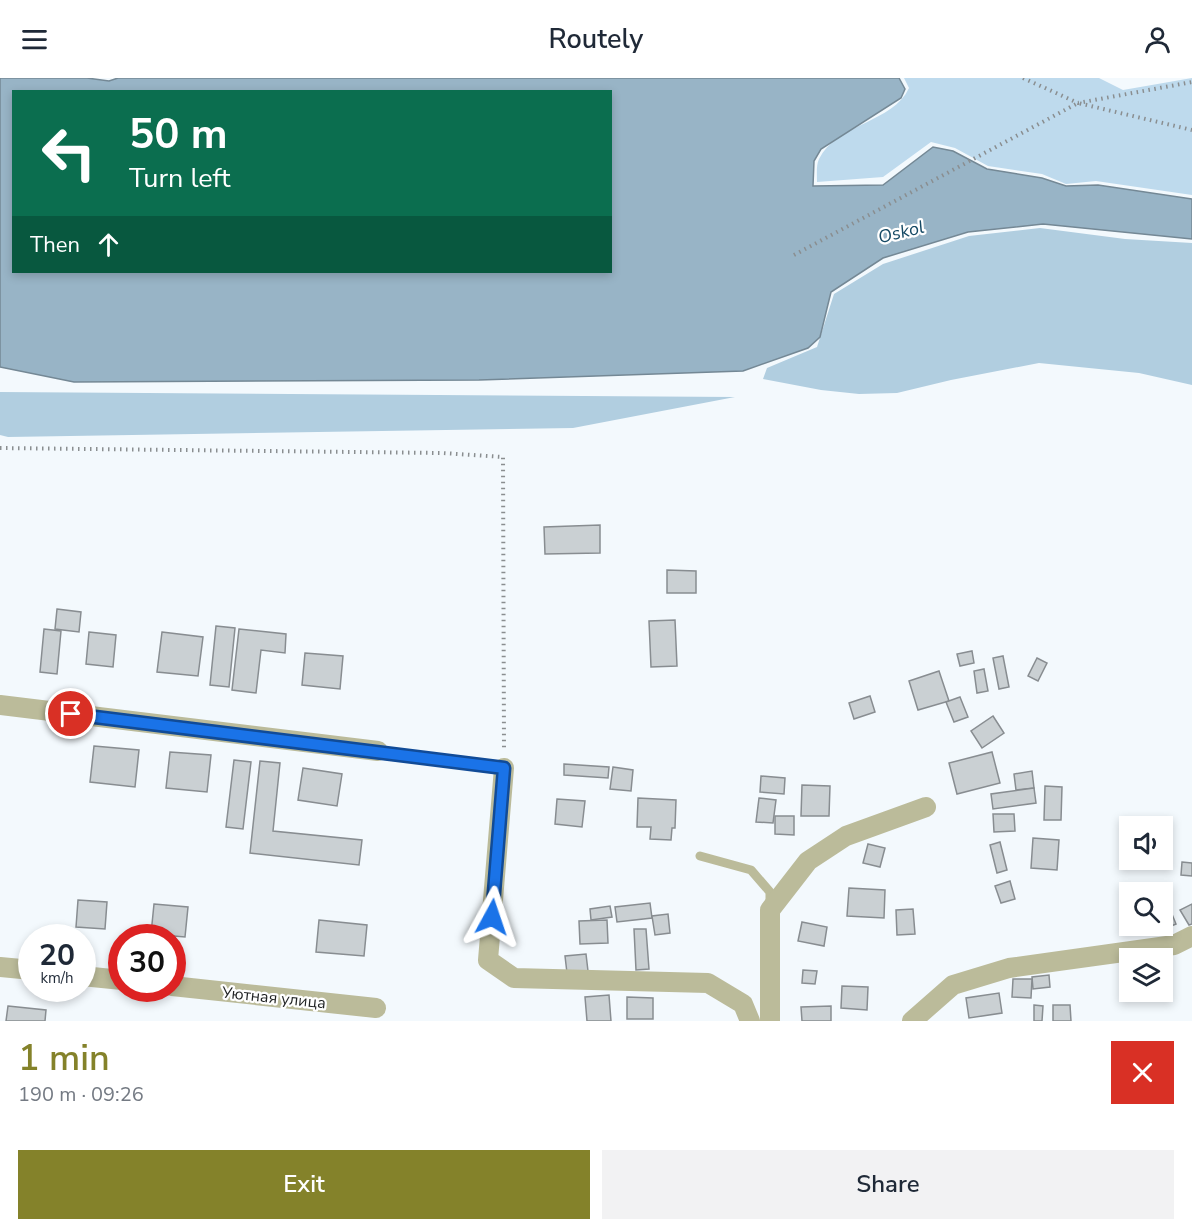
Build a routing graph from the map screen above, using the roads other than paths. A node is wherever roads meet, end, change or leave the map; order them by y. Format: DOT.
graph roads {
  1 [pos="0,705"];
  2 [pos="378,751"];
  3 [pos="504,768"];
  4 [pos="926,807"];
  5 [pos="700,856"];
  6 [pos="770,910"];
  7 [pos="1192,936"];
  8 [pos="0,967"];
  9 [pos="18,969"];
  10 [pos="186,988"];
  11 [pos="376,1008"];
  12 [pos="750,1021"];
  13 [pos="770,1021"];
  14 [pos="912,1021"];
  1 -- 2 [label="street"];
  2 -- 3 [label="lane"];
  3 -- 12 [label="street"];
  4 -- 6 [label="street"];
  5 -- 6 [label="lane"];
  6 -- 13 [label="street"];
  7 -- 14 [label="street"];
  8 -- 9 [label="street"];
  10 -- 11 [label="street, Уютная улица"];
}
